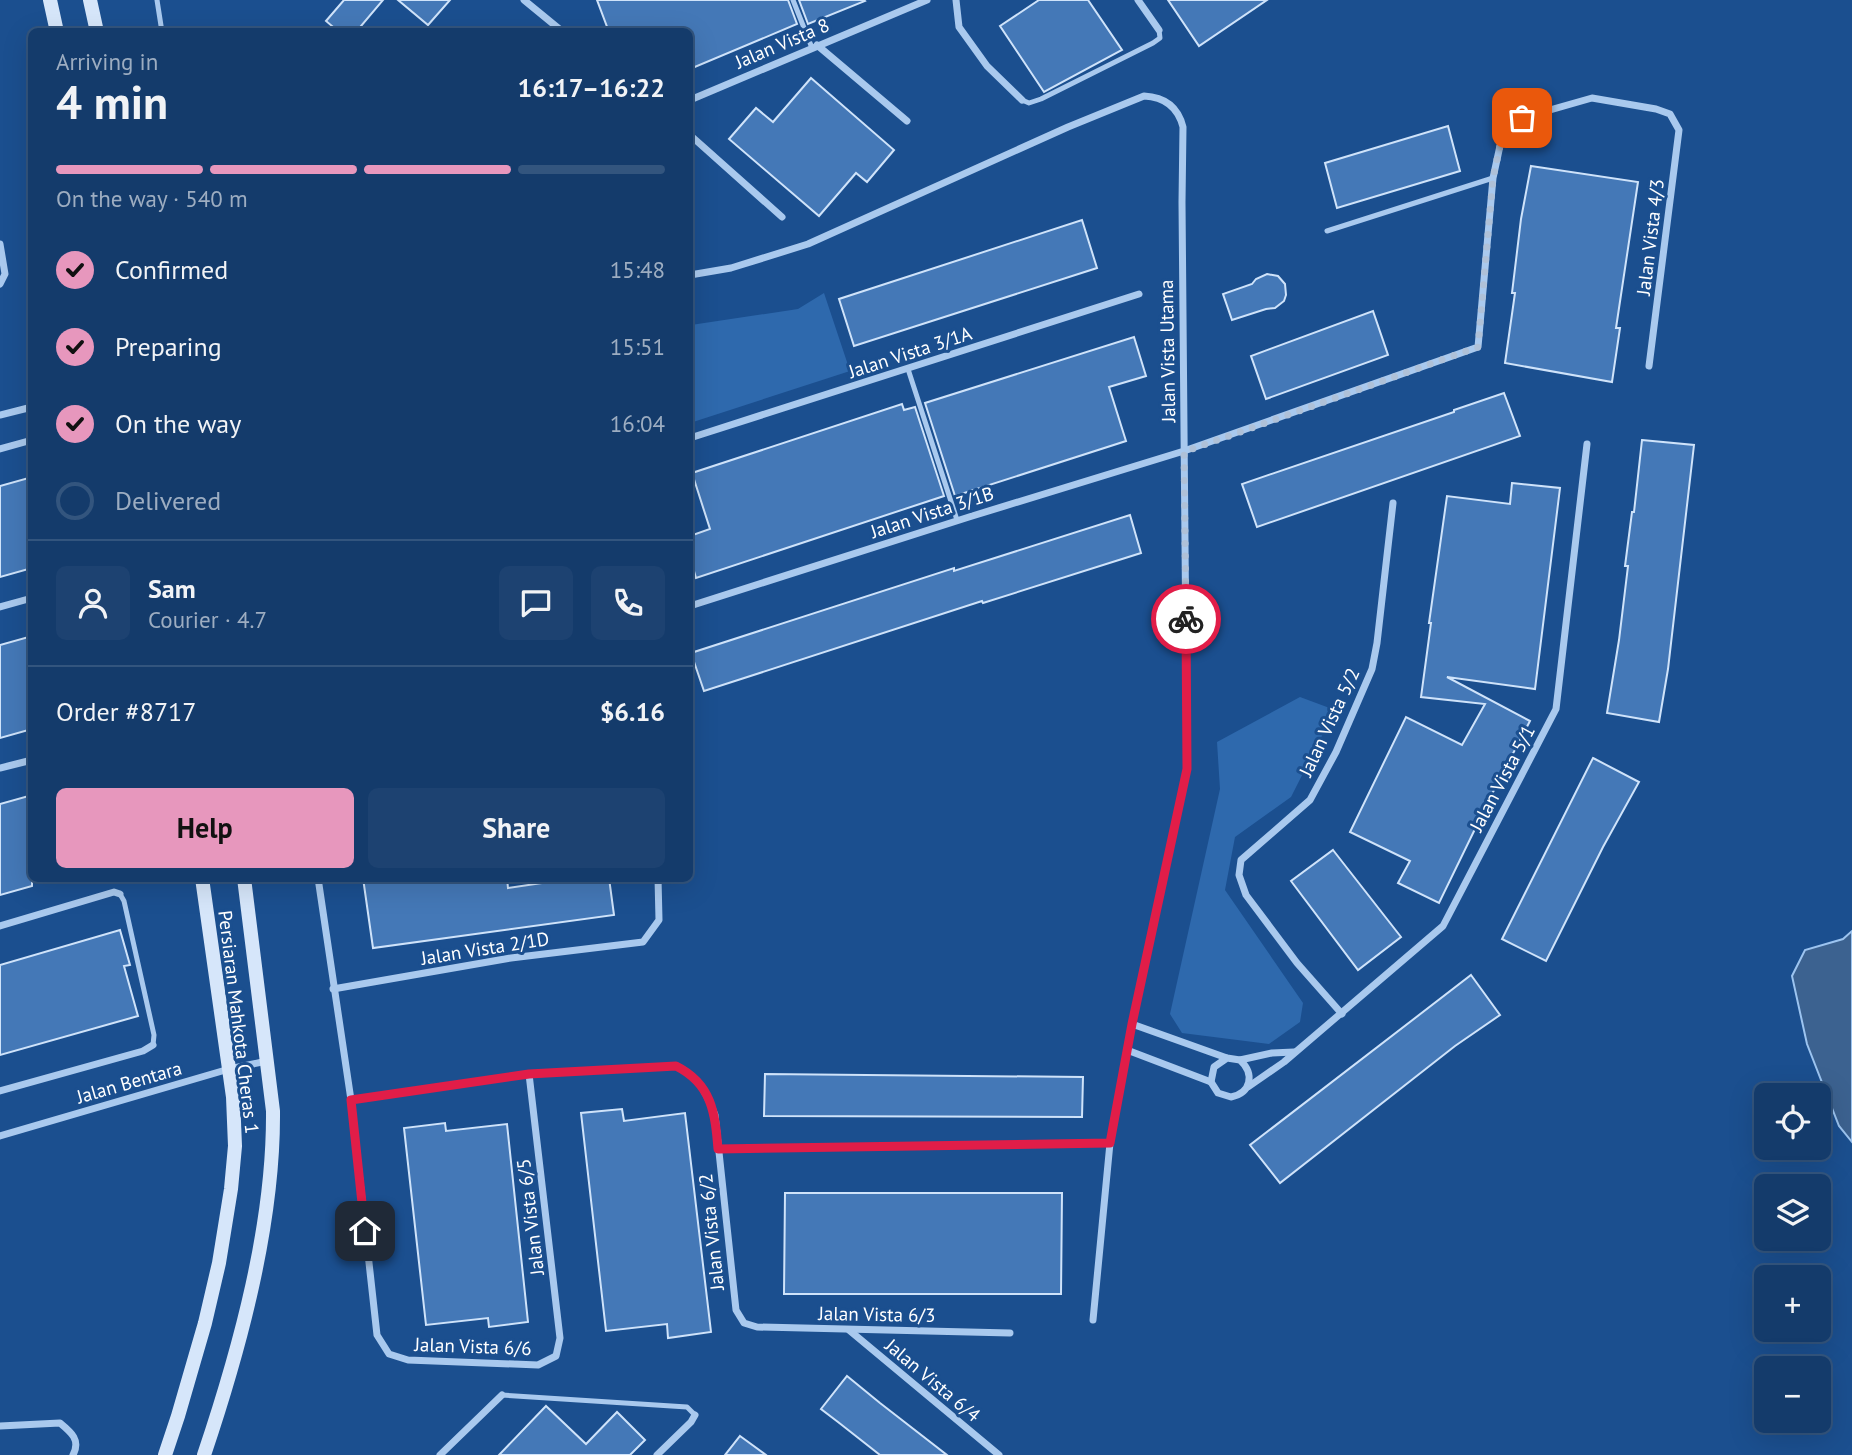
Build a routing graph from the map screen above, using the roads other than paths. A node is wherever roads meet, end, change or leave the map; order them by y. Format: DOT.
graph roads {
  1 [pos="50,0"];
  2 [pos="90,0"];
  3 [pos="157,0"];
  4 [pos="524,0"];
  5 [pos="793,0"];
  6 [pos="926,0"];
  7 [pos="956,0"];
  8 [pos="1138,0"];
  9 [pos="56,28"];
  10 [pos="96,28"];
  11 [pos="161,28"];
  12 [pos="558,28"];
  13 [pos="1159,30"];
  14 [pos="815,47"];
  15 [pos="693,99"];
  16 [pos="1022,100"];
  17 [pos="907,121"];
  18 [pos="693,138"];
  19 [pos="1493,178"];
  20 [pos="782,217"];
  21 [pos="1327,231"];
  22 [pos="0,244"];
  23 [pos="693,274"];
  24 [pos="1,283"];
  25 [pos="1139,293"];
  26 [pos="1649,366"];
  27 [pos="908,369"];
  28 [pos="28,408"];
  29 [pos="0,415"];
  30 [pos="693,437"];
  31 [pos="28,441"];
  32 [pos="1587,444"];
  33 [pos="0,449"];
  34 [pos="1184,452"];
  35 [pos="1393,503"];
  36 [pos="957,520"];
  37 [pos="28,599"];
  38 [pos="693,605"];
  39 [pos="0,607"];
  40 [pos="28,761"];
  41 [pos="0,768"];
  42 [pos="203,882"];
  43 [pos="245,882"];
  44 [pos="319,882"];
  45 [pos="658,882"];
  46 [pos="120,894"];
  47 [pos="0,926"];
  48 [pos="333,989"];
  49 [pos="1342,1014"];
  50 [pos="1132,1024"];
  51 [pos="153,1045"];
  52 [pos="1127,1050"];
  53 [pos="1295,1052"];
  54 [pos="1227,1058"];
  55 [pos="1240,1060"];
  56 [pos="267,1061"];
  57 [pos="229,1069"];
  58 [pos="529,1074"];
  59 [pos="1211,1082"];
  60 [pos="1248,1087"];
  61 [pos="0,1091"];
  62 [pos="351,1100"];
  63 [pos="0,1136"];
  64 [pos="1110,1143"];
  65 [pos="718,1149"];
  66 [pos="1093,1320"];
  67 [pos="744,1323"];
  68 [pos="848,1329"];
  69 [pos="1010,1333"];
  70 [pos="556,1356"];
  71 [pos="502,1395"];
  72 [pos="695,1415"];
  73 [pos="0,1426"];
  74 [pos="73,1455"];
  75 [pos="165,1455"];
  76 [pos="204,1455"];
  77 [pos="440,1455"];
  78 [pos="657,1455"];
  79 [pos="999,1455"];
  1 -- 9 [label="main road"];
  2 -- 10 [label="main road"];
  3 -- 11 [label="lane"];
  4 -- 12 [label="street"];
  5 -- 14 [label="lane"];
  6 -- 14 [label="street, Jalan Vista 8"];
  7 -- 16 [label="street"];
  8 -- 13 [label="street"];
  13 -- 16 [label="lane"];
  14 -- 15 [label="street, Jalan Vista 8"];
  14 -- 17 [label="street"];
  18 -- 20 [label="street"];
  19 -- 21 [label="lane"];
  19 -- 26 [label="street, Jalan Vista 4/3"];
  19 -- 34 [label="street, Jalan Vista 3/1B"];
  22 -- 24 [label="street"];
  23 -- 34 [label="street, Jalan Vista Utama"];
  25 -- 27 [label="street, Jalan Vista 3/1A"];
  27 -- 30 [label="street, Jalan Vista 3/1A"];
  27 -- 36 [label="lane"];
  28 -- 29 [label="street"];
  31 -- 33 [label="street"];
  32 -- 49 [label="street, Jalan Vista 5/1"];
  34 -- 36 [label="street, Jalan Vista 3/1B"];
  34 -- 50 [label="street, Jalan Vista Utama"];
  35 -- 49 [label="street, Jalan Vista 5/2"];
  36 -- 38 [label="street, Jalan Vista 3/1B"];
  37 -- 39 [label="street"];
  40 -- 41 [label="street"];
  42 -- 57 [label="main road, Persiaran Mahkota Cheras 1"];
  43 -- 56 [label="main road, Persiaran Mahkota Cheras 1"];
  44 -- 48 [label="street"];
  45 -- 48 [label="street, Jalan Vista 2/1D"];
  46 -- 47 [label="street"];
  46 -- 51 [label="lane"];
  48 -- 62 [label="street"];
  49 -- 53 [label="street, Jalan Vista 5/1"];
  50 -- 52 [label="street, Jalan Vista Utama"];
  50 -- 54 [label="street"];
  51 -- 61 [label="street"];
  52 -- 59 [label="street"];
  52 -- 64 [label="street, Jalan Vista Utama"];
  53 -- 55 [label="street"];
  53 -- 60 [label="street, Jalan Vista 5/1"];
  54 -- 55 [label="street"];
  54 -- 59 [label="street"];
  55 -- 60 [label="street"];
  56 -- 57 [label="street, Jalan Bentara"];
  56 -- 76 [label="main road, Persiaran Mahkota Cheras 1"];
  57 -- 63 [label="street, Jalan Bentara"];
  57 -- 75 [label="main road, Persiaran Mahkota Cheras 1"];
  58 -- 62 [label="street"];
  58 -- 65 [label="street, Jalan Vista 6/2"];
  58 -- 70 [label="street, Jalan Vista 6/5"];
  59 -- 60 [label="street"];
  62 -- 70 [label="street, Jalan Vista 6/6"];
  64 -- 65 [label="street"];
  64 -- 66 [label="street, Jalan Vista Utama"];
  65 -- 67 [label="street, Jalan Vista 6/2"];
  67 -- 68 [label="street, Jalan Vista 6/3"];
  68 -- 69 [label="street, Jalan Vista 6/3"];
  68 -- 79 [label="street, Jalan Vista 6/4"];
  71 -- 72 [label="lane"];
  71 -- 77 [label="street"];
  72 -- 78 [label="street"];
  73 -- 74 [label="street"];
}
